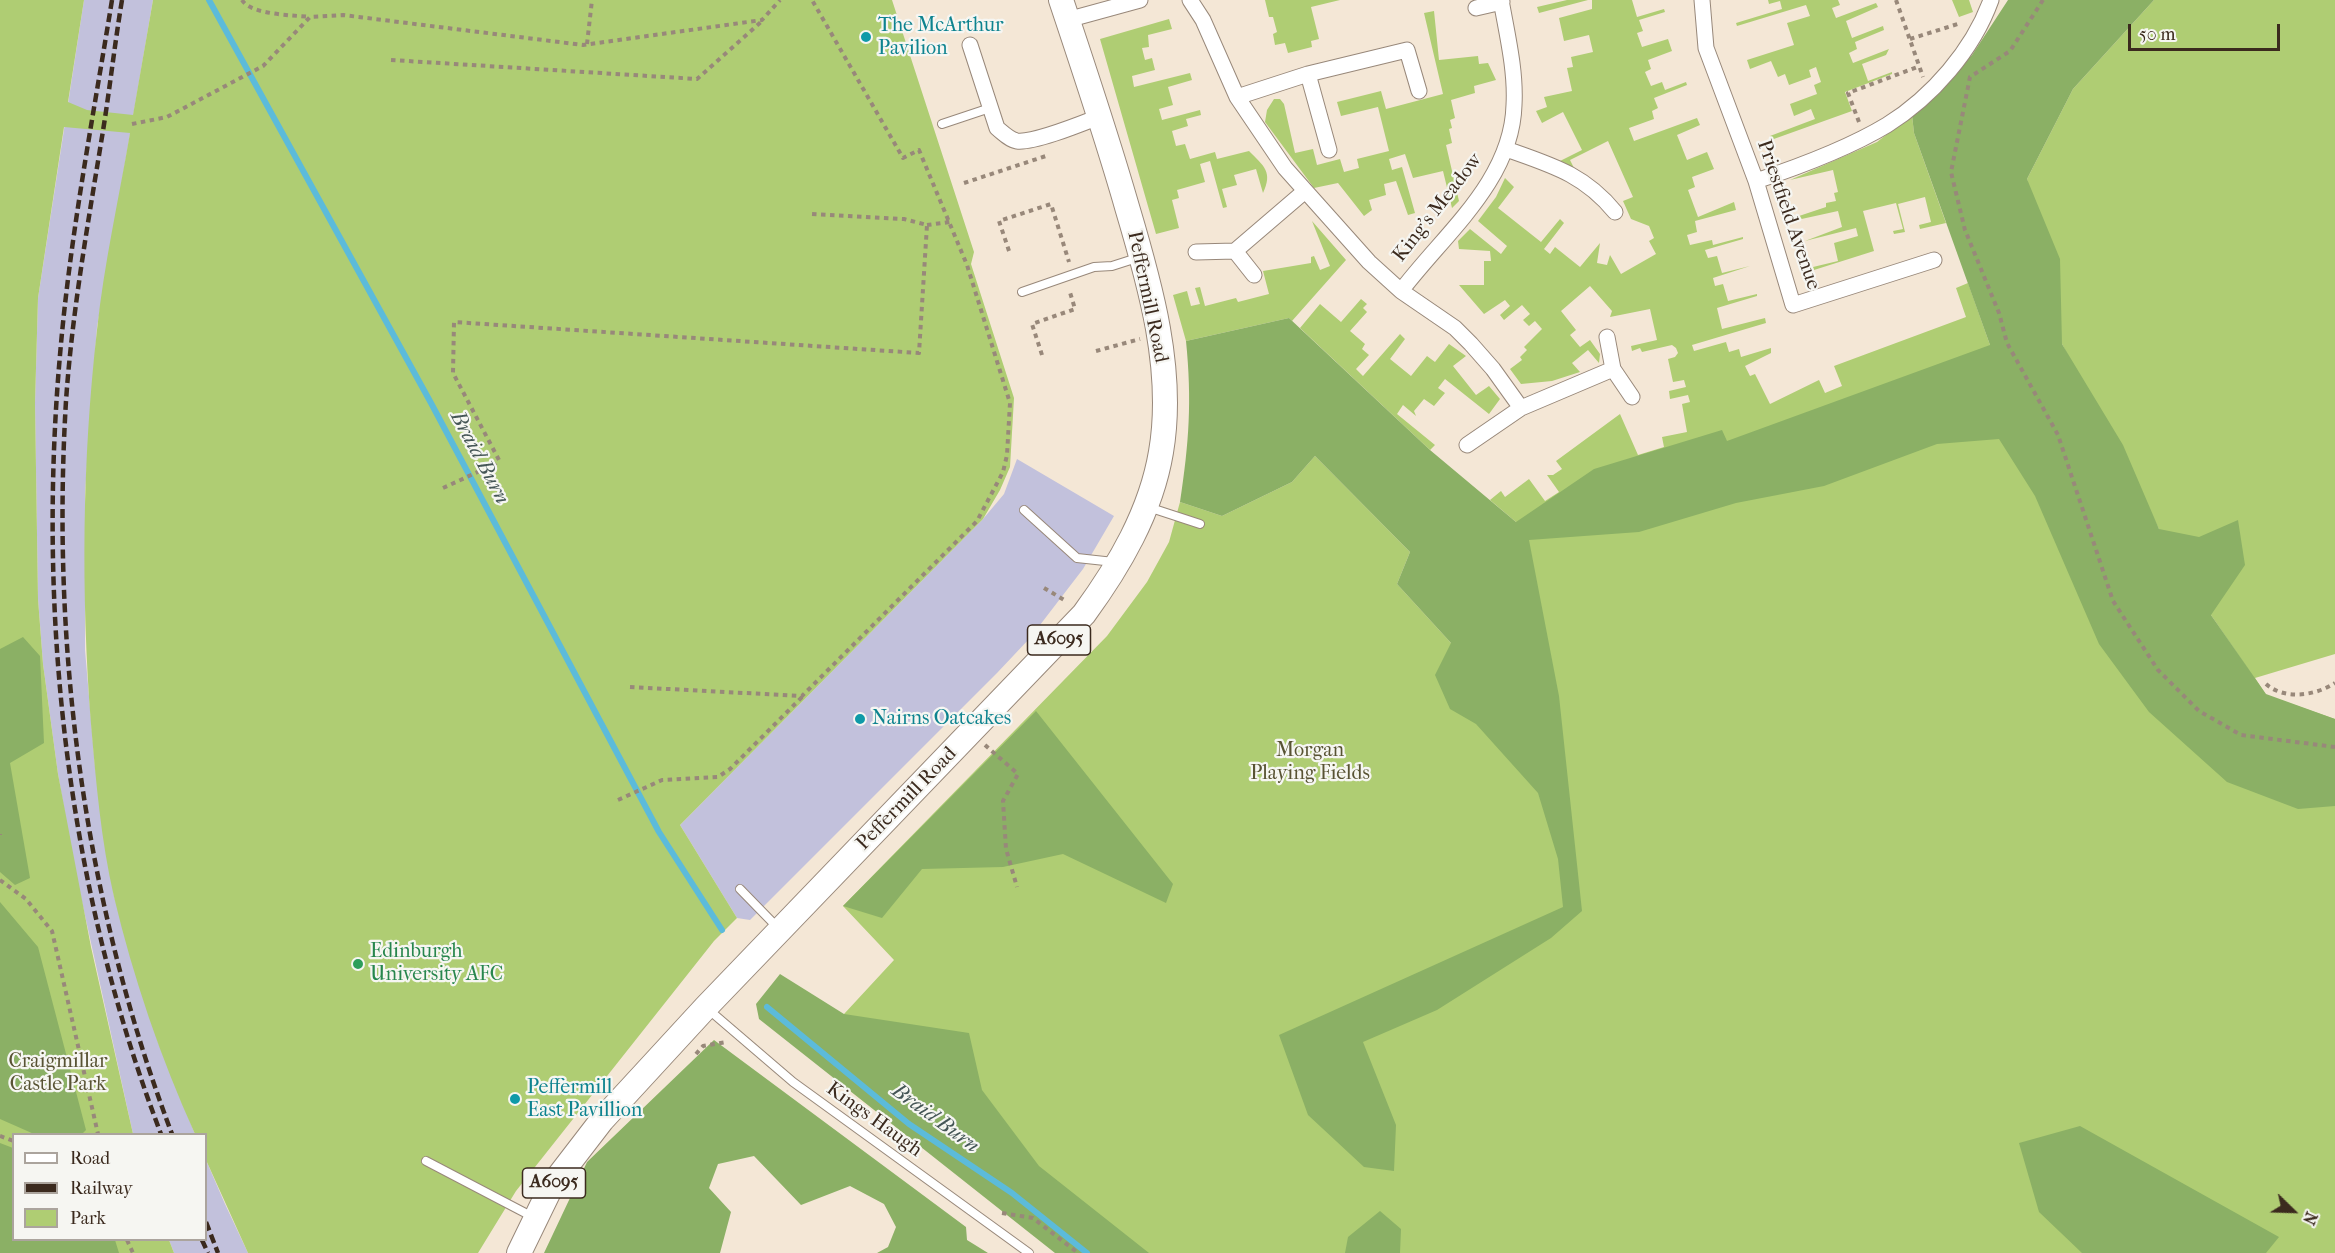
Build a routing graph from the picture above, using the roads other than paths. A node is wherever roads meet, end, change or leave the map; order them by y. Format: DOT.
graph roads {
  1 [pos="1140,0"];
  2 [pos="1190,0"];
  3 [pos="1702,0"];
  4 [pos="1991,0"];
  5 [pos="1502,1"];
  6 [pos="1476,8"];
  7 [pos="1064,10"];
  8 [pos="970,45"];
  9 [pos="1308,74"];
  10 [pos="1419,91"];
  11 [pos="1237,97"];
  12 [pos="990,108"];
  13 [pos="1101,116"];
  14 [pos="942,124"];
  15 [pos="1506,149"];
  16 [pos="1329,150"];
  17 [pos="1756,181"];
  18 [pos="1305,191"];
  19 [pos="1615,212"];
  20 [pos="1235,251"];
  21 [pos="1196,252"];
  22 [pos="1142,256"];
  23 [pos="1934,260"];
  24 [pos="1254,275"];
  25 [pos="1401,291"];
  26 [pos="1022,292"];
  27 [pos="1607,338"];
  28 [pos="1613,369"];
  29 [pos="1632,397"];
  30 [pos="1521,408"];
  31 [pos="1467,445"];
  32 [pos="1147,506"];
  33 [pos="1023,510"];
  34 [pos="1200,524"];
  35 [pos="1119,562"];
  36 [pos="740,888"];
  37 [pos="780,930"];
  38 [pos="706,1007"];
  39 [pos="426,1161"];
  40 [pos="534,1217"];
  41 [pos="519,1253"];
  42 [pos="1029,1253"];
  1 -- 7 [label="street"];
  2 -- 11 [label="street, King's Meadow"];
  3 -- 17 [label="street, Priestfield Avenue"];
  4 -- 17 [label="street"];
  5 -- 6 [label="street, King's Meadow"];
  5 -- 15 [label="street, King's Meadow"];
  7 -- 13 [label="main road, Peffermill Road / A6095"];
  8 -- 12 [label="street"];
  9 -- 10 [label="street"];
  9 -- 11 [label="street"];
  9 -- 16 [label="street"];
  11 -- 18 [label="street, King's Meadow"];
  12 -- 13 [label="street"];
  12 -- 14 [label="lane"];
  13 -- 22 [label="main road, Peffermill Road / A6095"];
  15 -- 19 [label="street, King's Meadow"];
  15 -- 25 [label="street, King's Meadow"];
  17 -- 23 [label="street, Priestfield Avenue"];
  18 -- 20 [label="street"];
  18 -- 25 [label="street, King's Meadow"];
  20 -- 21 [label="street"];
  20 -- 24 [label="street"];
  22 -- 26 [label="lane"];
  22 -- 32 [label="main road, Peffermill Road / A6095"];
  25 -- 30 [label="street, King's Meadow"];
  27 -- 28 [label="street"];
  28 -- 29 [label="street"];
  28 -- 30 [label="street"];
  30 -- 31 [label="street"];
  32 -- 34 [label="lane"];
  32 -- 35 [label="main road, Peffermill Road / A6095"];
  33 -- 35 [label="lane"];
  35 -- 37 [label="main road, Peffermill Road / A6095"];
  36 -- 37 [label="lane"];
  37 -- 38 [label="main road, Peffermill Road / A6095"];
  38 -- 40 [label="main road, Peffermill Road / A6095"];
  38 -- 42 [label="lane, Kings Haugh"];
  39 -- 40 [label="lane"];
  40 -- 41 [label="main road, Peffermill Road / A6095"];
}
